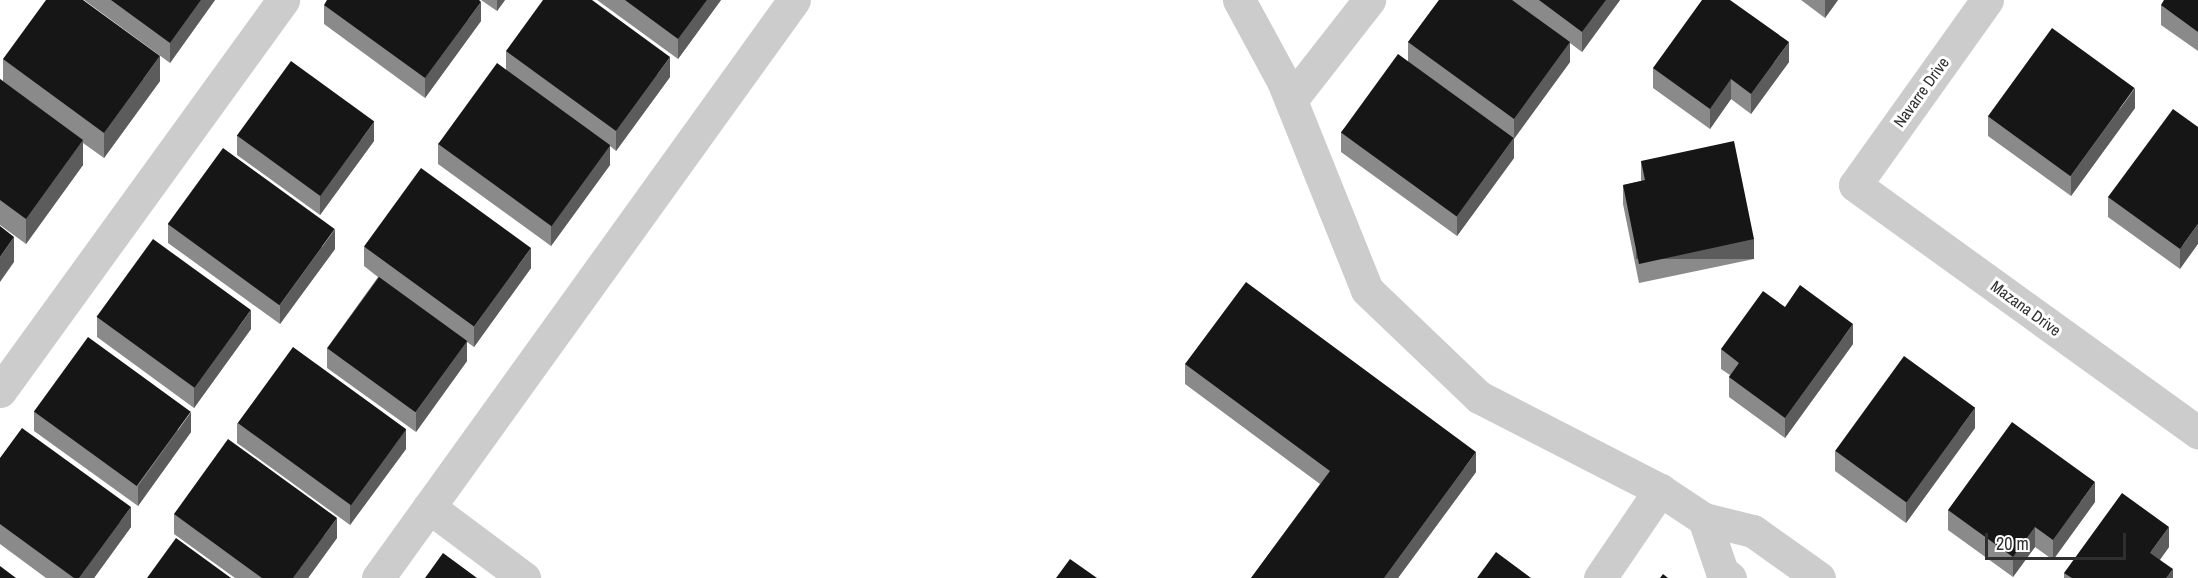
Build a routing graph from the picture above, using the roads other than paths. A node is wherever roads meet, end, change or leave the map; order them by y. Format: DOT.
graph roads {
  1 [pos="283,0"];
  2 [pos="794,0"];
  3 [pos="1239,0"];
  4 [pos="1369,0"];
  5 [pos="1987,0"];
  6 [pos="1291,100"];
  7 [pos="1855,185"];
  8 [pos="0,391"];
  9 [pos="2198,432"];
  10 [pos="1660,490"];
  11 [pos="429,507"];
  12 [pos="1704,519"];
  13 [pos="378,578"];
  14 [pos="524,578"];
  15 [pos="1600,578"];
  16 [pos="1730,578"];
  17 [pos="1819,578"];
  1 -- 8 [label="street"];
  2 -- 11 [label="street"];
  3 -- 6 [label="street"];
  4 -- 6 [label="street"];
  5 -- 7 [label="street, Navarre Drive"];
  6 -- 10 [label="street"];
  7 -- 9 [label="street, Mazana Drive"];
  10 -- 12 [label="street"];
  10 -- 15 [label="street"];
  11 -- 13 [label="street"];
  11 -- 14 [label="street"];
  12 -- 16 [label="street"];
  12 -- 17 [label="street"];
}
